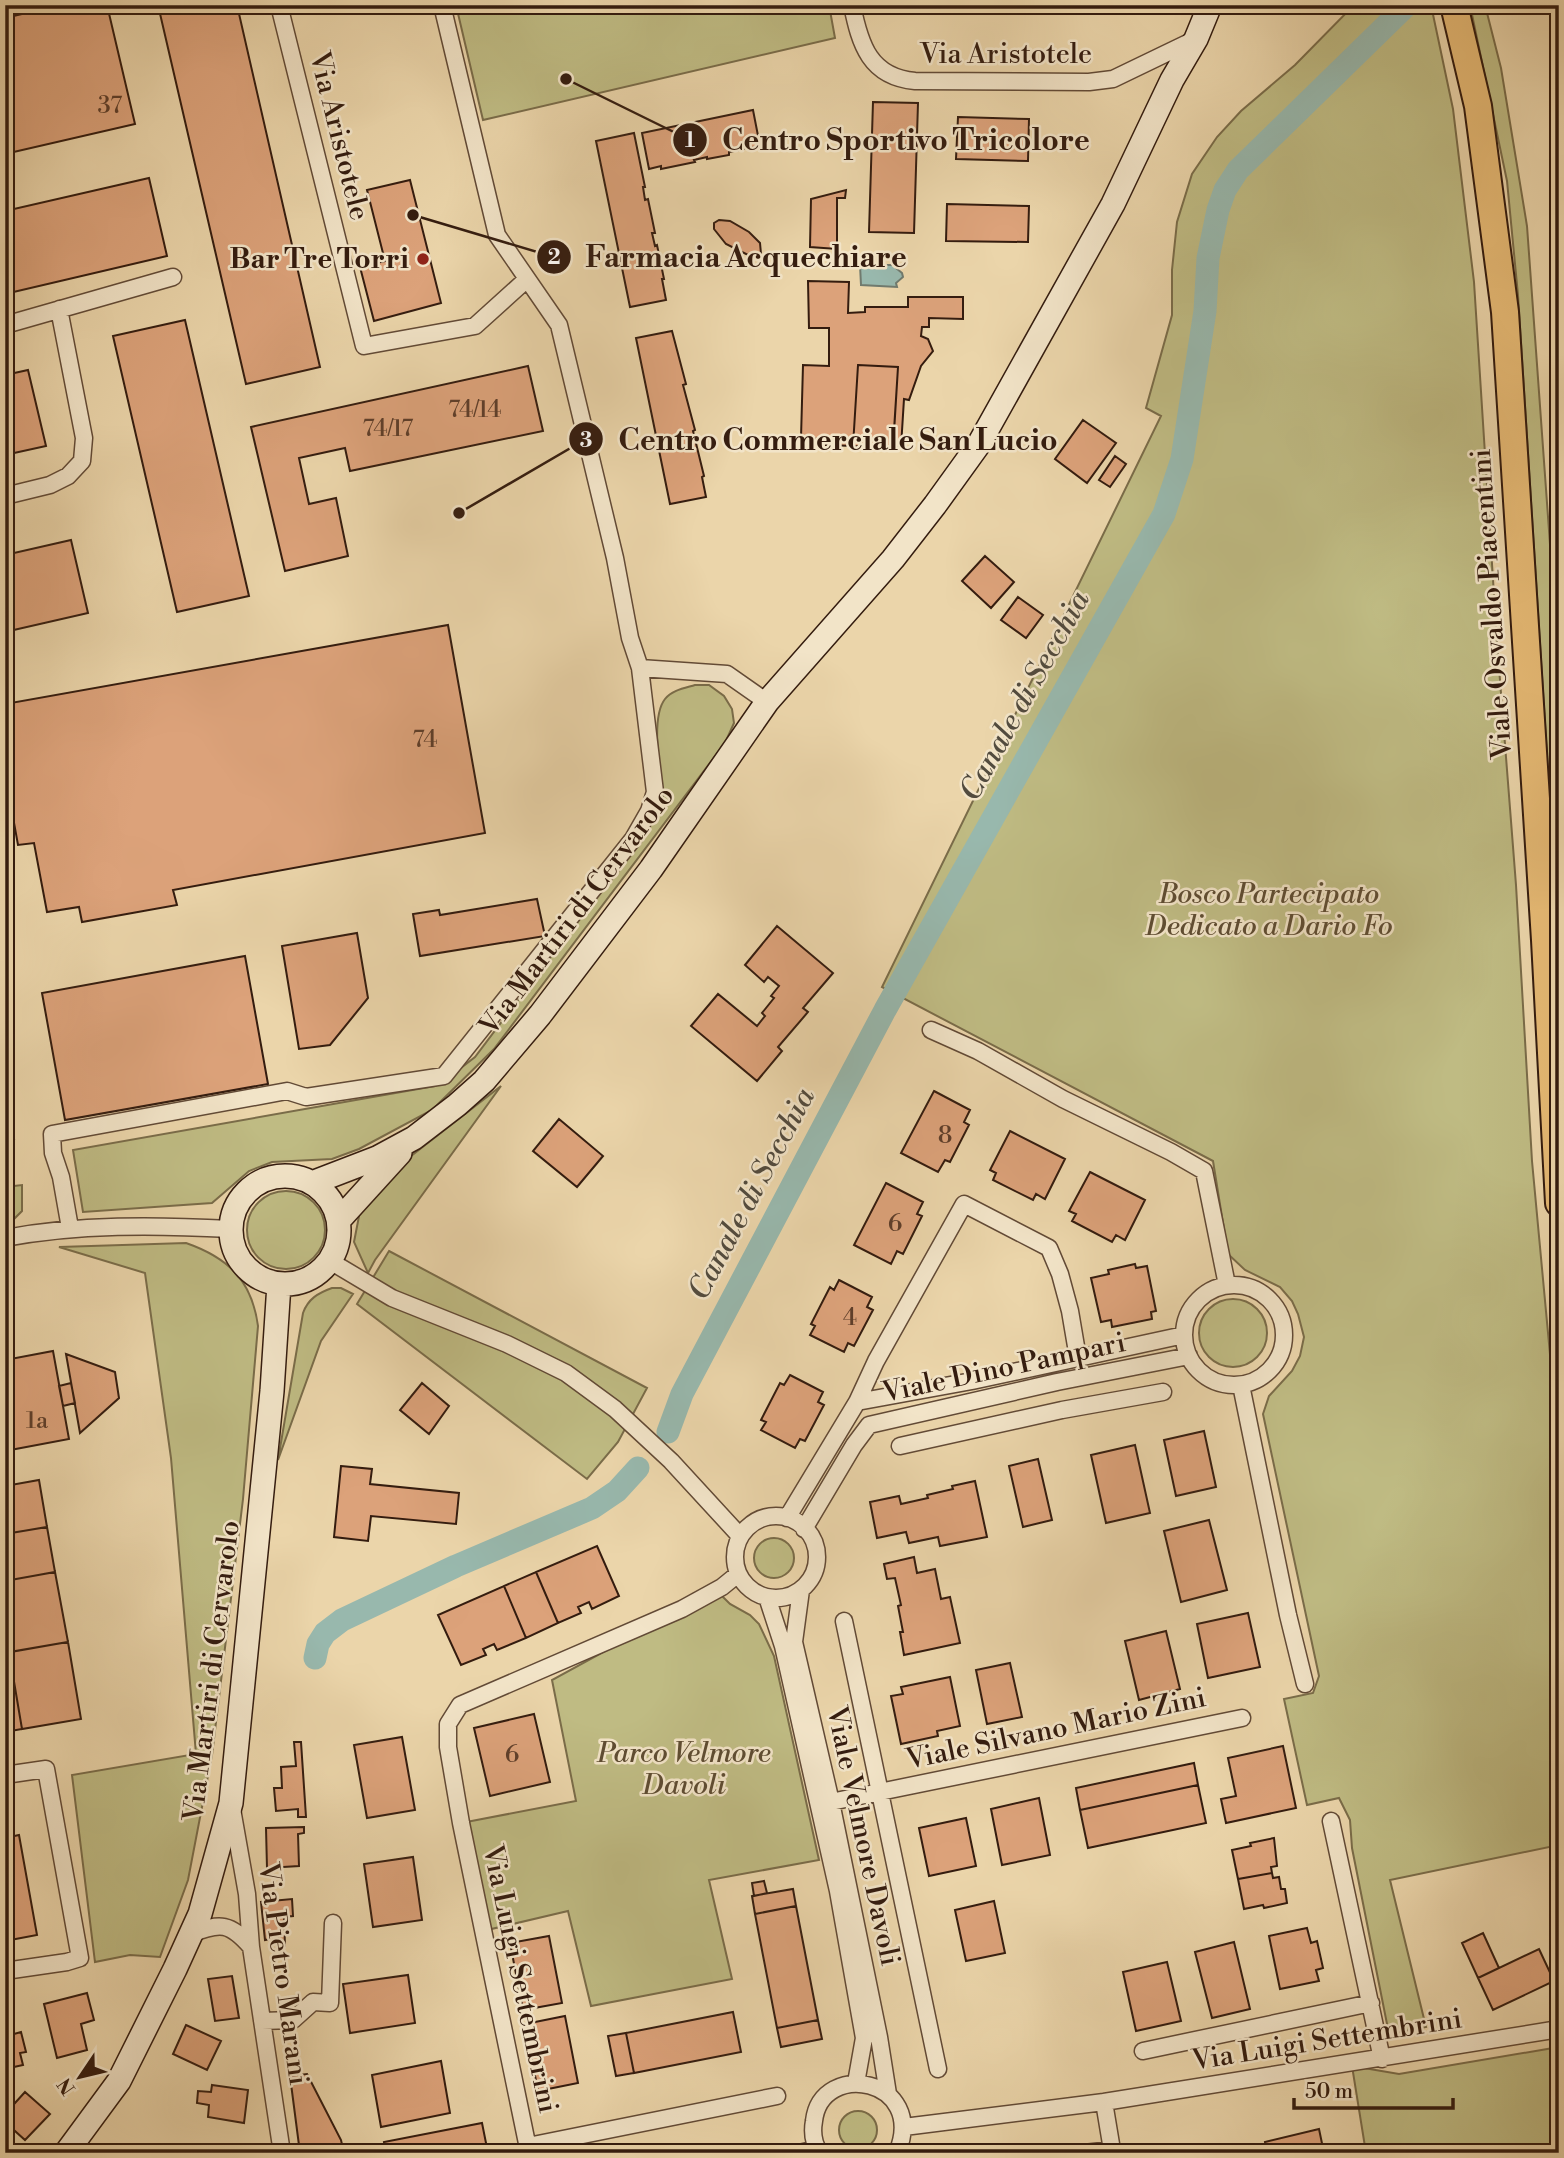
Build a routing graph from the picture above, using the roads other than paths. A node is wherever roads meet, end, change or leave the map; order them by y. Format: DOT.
graph roads {
  1 [pos="279,5"];
  2 [pos="442,5"];
  3 [pos="852,5"];
  4 [pos="1210,5"];
  5 [pos="1454,5"];
  6 [pos="1196,39"];
  7 [pos="173,277"];
  8 [pos="527,279"];
  9 [pos="59,309"];
  10 [pos="5,325"];
  11 [pos="5,496"];
  12 [pos="639,668"];
  13 [pos="767,702"];
  14 [pos="931,1030"];
  15 [pos="414,1138"];
  16 [pos="312,1183"];
  17 [pos="1559,1203"];
  18 [pos="338,1220"];
  19 [pos="70,1228"];
  20 [pos="231,1229"];
  21 [pos="5,1238"];
  22 [pos="330,1261"];
  23 [pos="279,1284"];
  24 [pos="1227,1285"];
  25 [pos="1184,1335"];
  26 [pos="1189,1356"];
  27 [pos="1078,1358"];
  28 [pos="1056,1382"];
  29 [pos="1241,1385"];
  30 [pos="1163,1392"];
  31 [pos="857,1402"];
  32 [pos="1062,1410"];
  33 [pos="900,1446"];
  34 [pos="787,1518"];
  35 [pos="804,1529"];
  36 [pos="740,1536"];
  37 [pos="738,1574"];
  38 [pos="801,1590"];
  39 [pos="767,1597"];
  40 [pos="844,1621"];
  41 [pos="1305,1684"];
  42 [pos="1242,1718"];
  43 [pos="5,1775"];
  44 [pos="880,1792"];
  45 [pos="231,1803"];
  46 [pos="825,1803"];
  47 [pos="1331,1821"];
  48 [pos="333,1923"];
  49 [pos="191,1934"];
  50 [pos="251,1947"];
  51 [pos="5,1971"];
  52 [pos="1371,2003"];
  53 [pos="262,2021"];
  54 [pos="1559,2029"];
  55 [pos="1143,2051"];
  56 [pos="1382,2059"];
  57 [pos="938,2069"];
  58 [pos="856,2083"];
  59 [pos="888,2094"];
  60 [pos="777,2096"];
  61 [pos="1104,2102"];
  62 [pos="904,2127"];
  63 [pos="529,2149"];
  64 [pos="818,2151"];
  65 [pos="66,2153"];
  66 [pos="282,2153"];
  67 [pos="799,2153"];
  68 [pos="897,2153"];
  69 [pos="1084,2153"];
  1 -- 8 [label="street, Via Aristotele"];
  2 -- 8 [label="street"];
  3 -- 6 [label="street, Via Aristotele"];
  4 -- 6 [label="main road, Via Martiri di Cervarolo"];
  5 -- 17 [label="main road, Viale Osvaldo Piacentini"];
  6 -- 13 [label="main road, Via Martiri di Cervarolo"];
  7 -- 9 [label="street"];
  8 -- 12 [label="street, Via Martiri di Cervarolo"];
  9 -- 10 [label="street"];
  9 -- 11 [label="street"];
  12 -- 13 [label="street"];
  12 -- 19 [label="street, Via Martiri di Cervarolo"];
  13 -- 15 [label="main road, Via Martiri di Cervarolo"];
  14 -- 24 [label="street"];
  15 -- 16 [label="main road, Via Martiri di Cervarolo"];
  15 -- 18 [label="main road, Via Martiri di Cervarolo"];
  16 -- 18 [label="main road"];
  16 -- 20 [label="main road"];
  18 -- 22 [label="main road"];
  19 -- 20 [label="street"];
  19 -- 21 [label="street"];
  20 -- 23 [label="main road"];
  22 -- 23 [label="main road"];
  22 -- 36 [label="street"];
  23 -- 45 [label="main road, Via Martiri di Cervarolo"];
  24 -- 25 [label="street"];
  24 -- 29 [label="street"];
  25 -- 26 [label="street"];
  25 -- 27 [label="street, Viale Dino Pampari"];
  26 -- 28 [label="street, Viale Dino Pampari"];
  26 -- 29 [label="street"];
  27 -- 31 [label="street, Viale Dino Pampari"];
  27 -- 31 [label="street, Viale Dino Pampari"];
  28 -- 32 [label="street"];
  28 -- 35 [label="street, Viale Dino Pampari"];
  29 -- 41 [label="street"];
  30 -- 32 [label="street"];
  31 -- 34 [label="street, Viale Dino Pampari"];
  32 -- 33 [label="street"];
  34 -- 35 [label="street"];
  34 -- 36 [label="street"];
  35 -- 38 [label="street, Viale Velmore Davoli"];
  36 -- 37 [label="street"];
  37 -- 39 [label="street"];
  37 -- 63 [label="street, Via Luigi Settembrini"];
  38 -- 39 [label="street"];
  38 -- 46 [label="street, Viale Velmore Davoli"];
  39 -- 46 [label="street, Viale Velmore Davoli"];
  40 -- 44 [label="street, Viale Silvano Mario Zini"];
  42 -- 44 [label="street, Viale Silvano Mario Zini"];
  43 -- 51 [label="street"];
  44 -- 46 [label="street, Viale Silvano Mario Zini"];
  44 -- 57 [label="street, Viale Silvano Mario Zini"];
  45 -- 49 [label="main road, Via Martiri di Cervarolo"];
  45 -- 50 [label="street, Via Pietro Marani"];
  46 -- 58 [label="street, Viale Velmore Davoli"];
  46 -- 59 [label="street, Viale Velmore Davoli"];
  47 -- 52 [label="street"];
  48 -- 53 [label="street"];
  49 -- 50 [label="street"];
  49 -- 65 [label="main road, Via Martiri di Cervarolo"];
  50 -- 53 [label="street, Via Pietro Marani"];
  52 -- 55 [label="street"];
  52 -- 56 [label="street"];
  53 -- 66 [label="street, Via Pietro Marani"];
  54 -- 56 [label="street, Via Luigi Settembrini"];
  56 -- 61 [label="street, Via Luigi Settembrini"];
  58 -- 59 [label="street"];
  58 -- 64 [label="street"];
  59 -- 62 [label="street"];
  60 -- 63 [label="street, Via Luigi Settembrini"];
  61 -- 62 [label="street, Via Luigi Settembrini"];
  61 -- 69 [label="street"];
  62 -- 68 [label="street"];
  64 -- 67 [label="street"];
}
